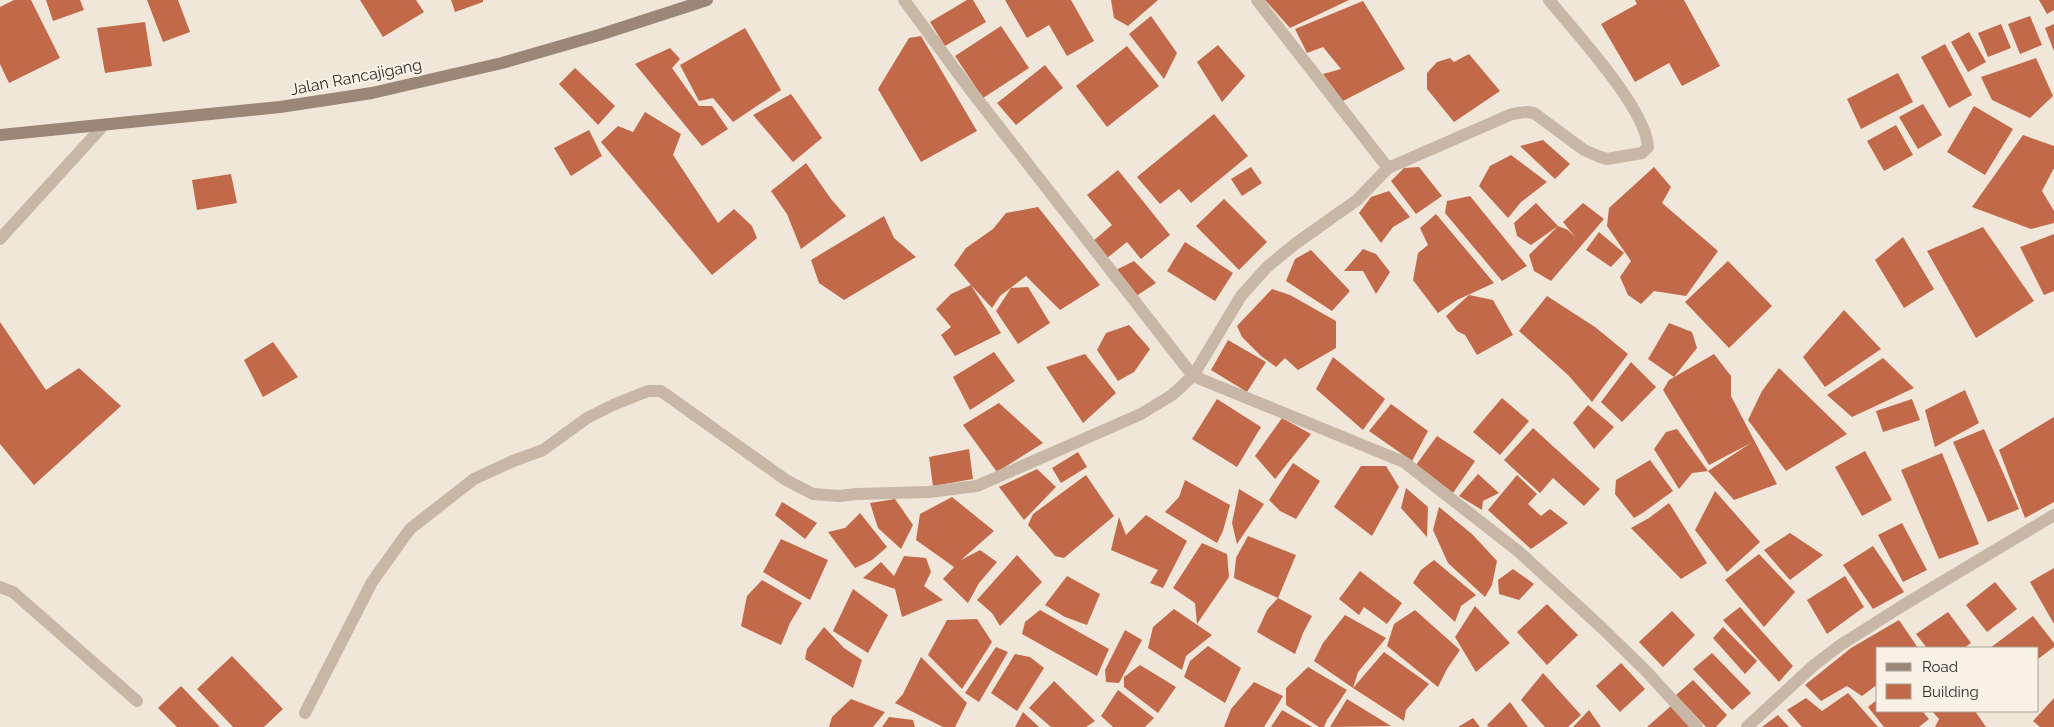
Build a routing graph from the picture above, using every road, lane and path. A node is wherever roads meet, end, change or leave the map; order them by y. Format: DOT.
graph roads {
  1 [pos="707,0"];
  2 [pos="904,0"];
  3 [pos="1257,0"];
  4 [pos="1549,0"];
  5 [pos="103,126"];
  6 [pos="0,135"];
  7 [pos="1388,168"];
  8 [pos="0,239"];
  9 [pos="1193,376"];
  10 [pos="2054,515"];
  11 [pos="0,586"];
  12 [pos="137,701"];
  13 [pos="305,713"];
  14 [pos="1697,727"];
  15 [pos="1747,727"];
  1 -- 5 [label="main road, Jalan Rancajigang"];
  2 -- 9 [label="street"];
  3 -- 7 [label="street"];
  4 -- 7 [label="street"];
  5 -- 6 [label="main road, Jalan Rancajigang"];
  5 -- 8 [label="street"];
  7 -- 9 [label="street"];
  9 -- 13 [label="street"];
  9 -- 14 [label="street"];
  10 -- 15 [label="street"];
  11 -- 12 [label="street"];
}
